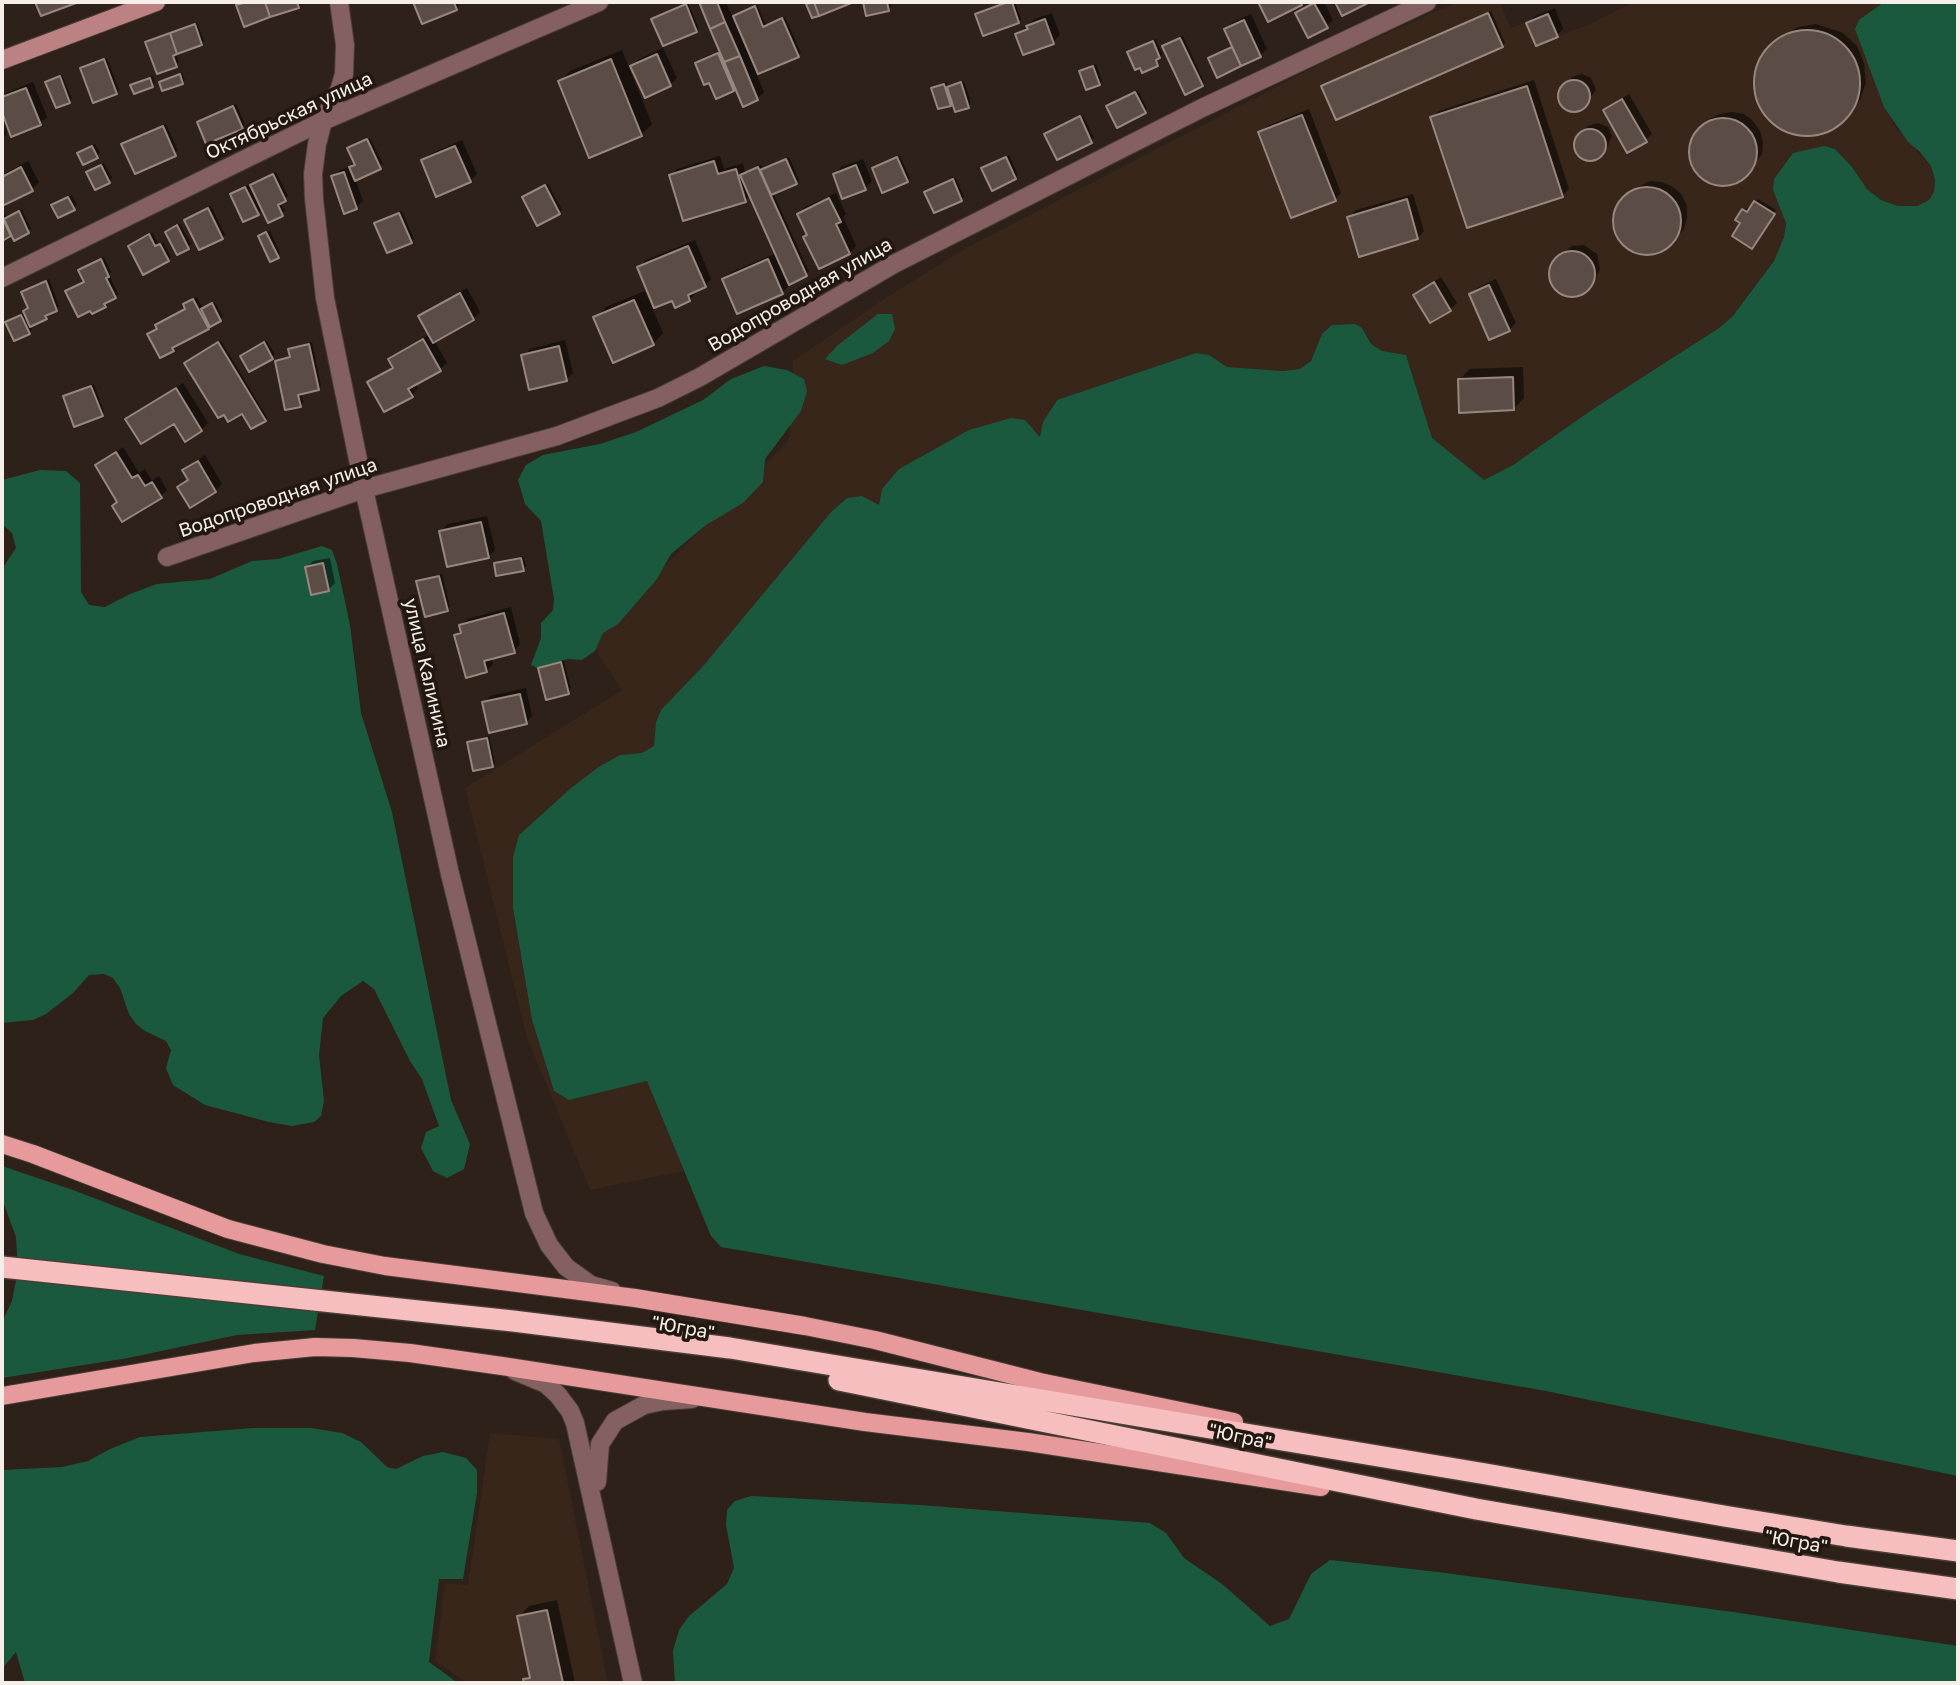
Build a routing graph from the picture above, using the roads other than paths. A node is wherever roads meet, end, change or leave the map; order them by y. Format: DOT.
graph roads {
  1 [pos="156,2"];
  2 [pos="339,2"];
  3 [pos="599,2"];
  4 [pos="1427,2"];
  5 [pos="2,60"];
  6 [pos="323,121"];
  7 [pos="2,278"];
  8 [pos="364,489"];
  9 [pos="167,557"];
  10 [pos="2,1144"];
  11 [pos="2,1267"];
  12 [pos="635,1298"];
  13 [pos="513,1321"];
  14 [pos="502,1366"];
  15 [pos="2,1396"];
  16 [pos="716,1398"];
  17 [pos="1486,1474"];
  18 [pos="1476,1509"];
  19 [pos="596,1513"];
  20 [pos="1958,1551"];
  21 [pos="1958,1589"];
  22 [pos="633,1683"];
  1 -- 5 [label="street"];
  2 -- 6 [label="street, улица Калинина"];
  3 -- 6 [label="street, Октябрьская улица"];
  4 -- 8 [label="street, Водопроводная улица"];
  6 -- 7 [label="street, Октябрьская улица"];
  6 -- 8 [label="street, улица Калинина"];
  8 -- 9 [label="street, Водопроводная улица"];
  8 -- 12 [label="street, улица Калинина"];
  10 -- 12 [label="main road"];
  11 -- 13 [label="highway, \"Югра\""];
  12 -- 17 [label="main road"];
  13 -- 17 [label="highway, \"Югра\""];
  13 -- 18 [label="highway, \"Югра\""];
  14 -- 15 [label="main road"];
  14 -- 16 [label="main road"];
  14 -- 19 [label="street"];
  16 -- 18 [label="main road"];
  16 -- 19 [label="street"];
  17 -- 20 [label="highway, \"Югра\""];
  18 -- 21 [label="highway, \"Югра\""];
  19 -- 22 [label="street"];
}
